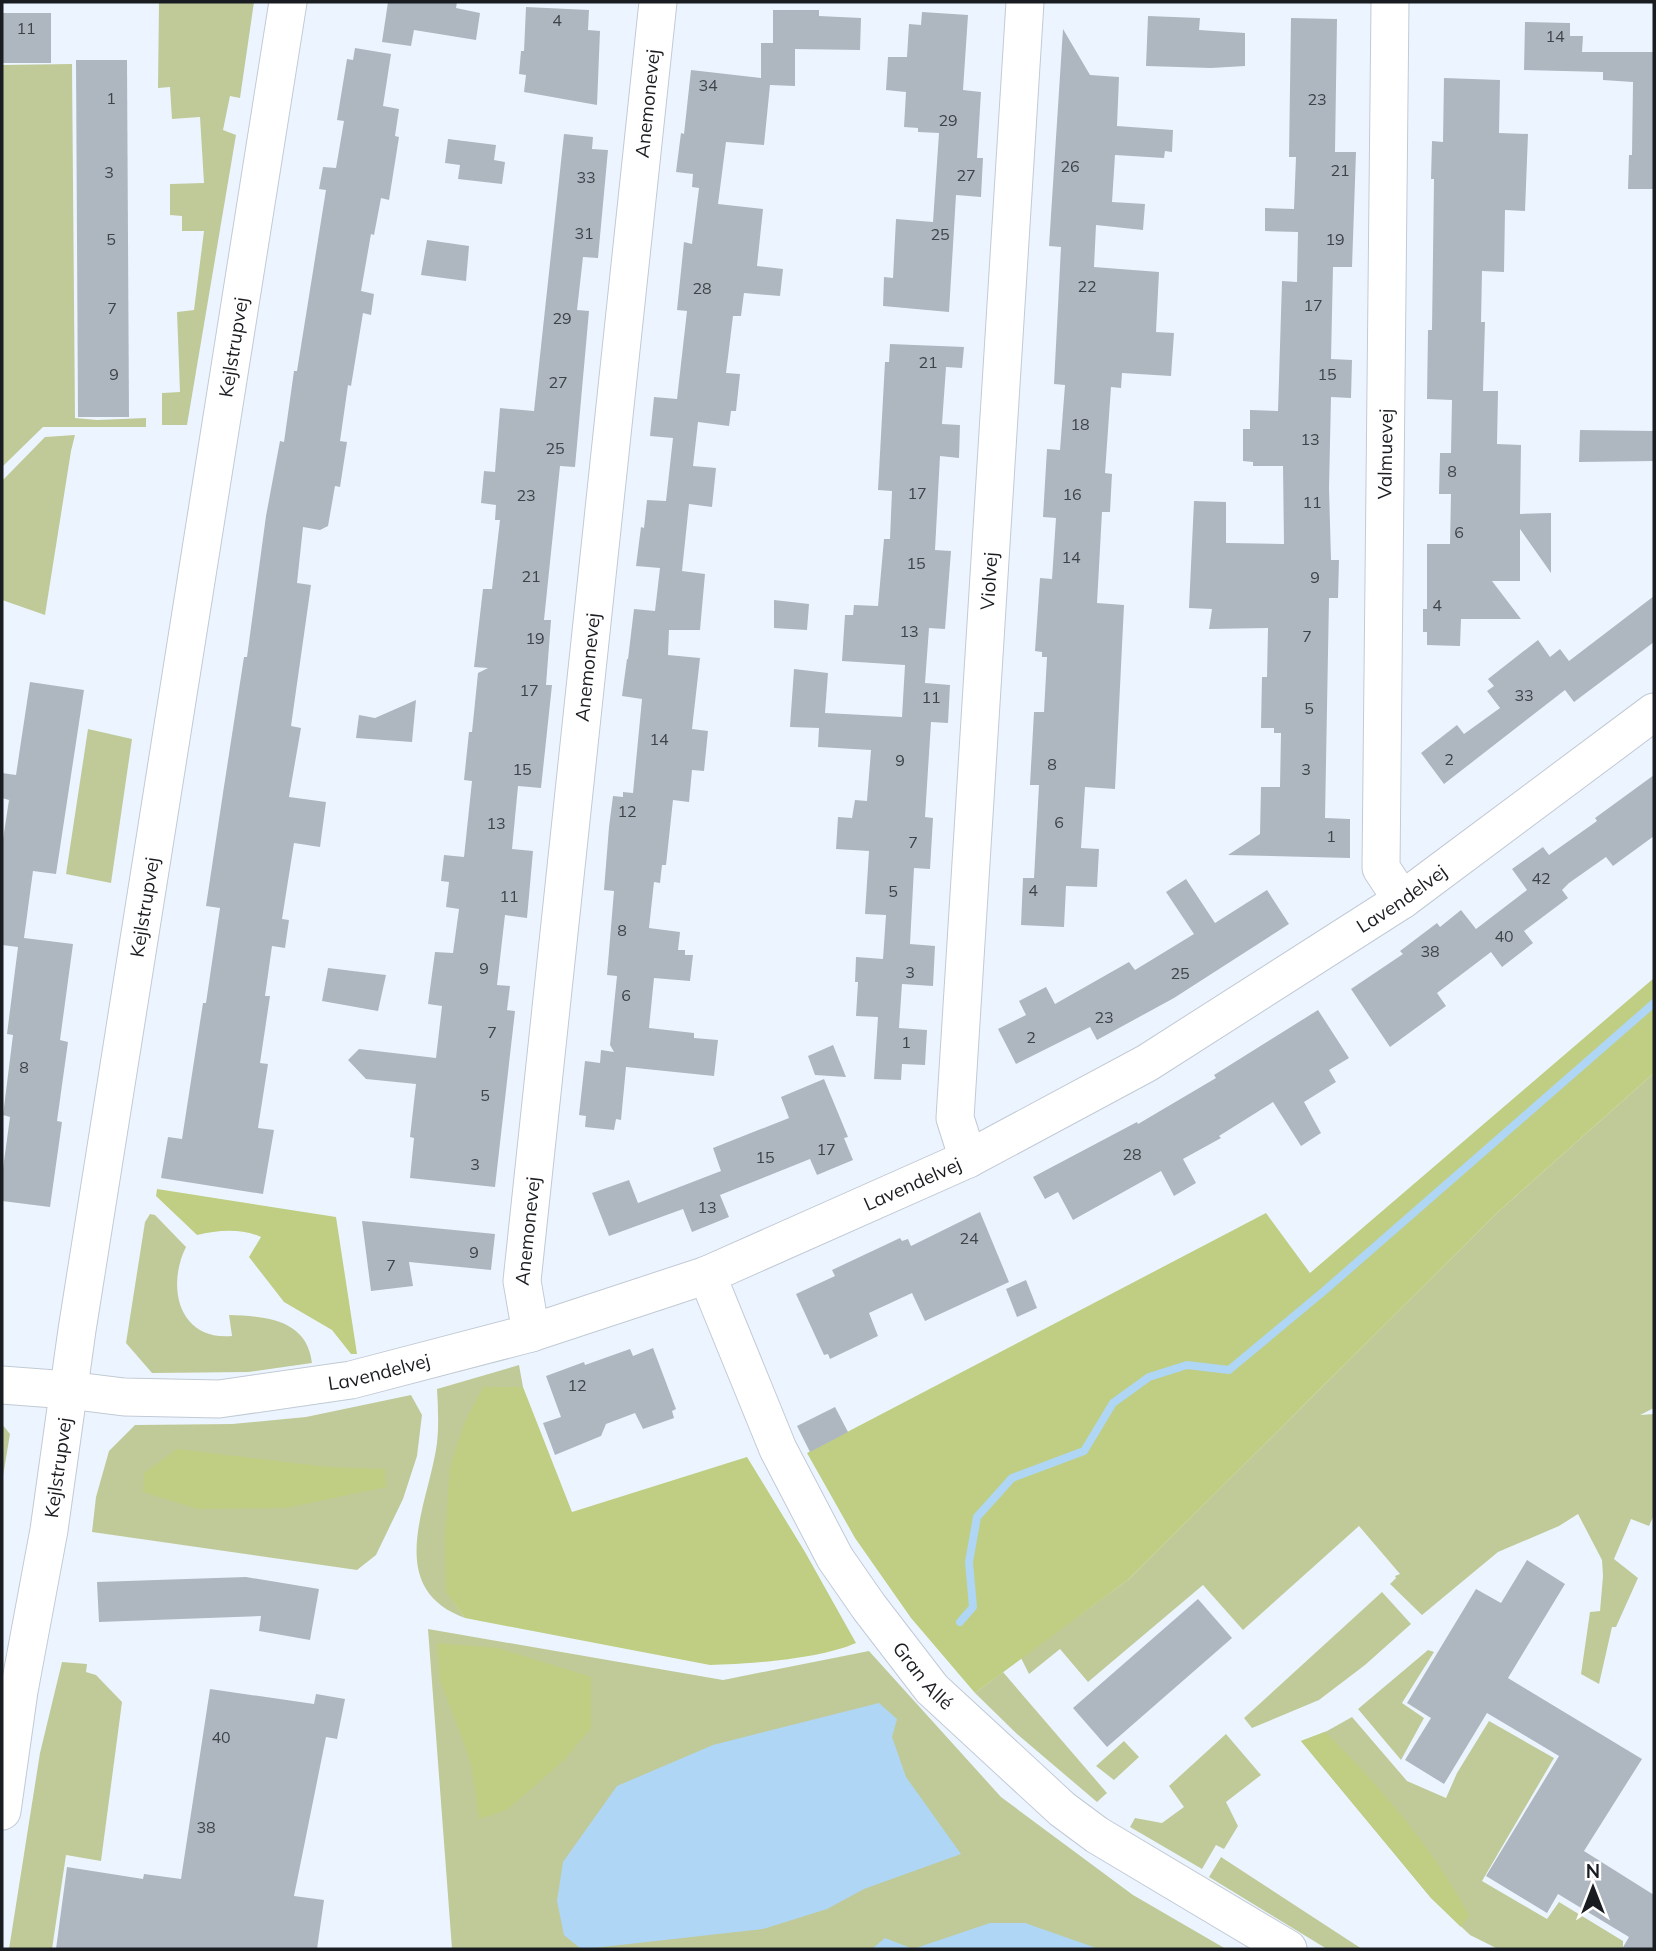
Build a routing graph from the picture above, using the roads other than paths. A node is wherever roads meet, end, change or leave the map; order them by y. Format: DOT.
graph roads {
  1 [pos="288,2"];
  2 [pos="658,2"];
  3 [pos="1025,2"];
  4 [pos="1390,2"];
  5 [pos="1654,712"];
  6 [pos="1402,900"];
  7 [pos="968,1158"];
  8 [pos="707,1275"];
  9 [pos="531,1333"];
  10 [pos="2,1385"];
  11 [pos="68,1390"];
  12 [pos="2,1811"];
  13 [pos="1288,1949"];
  1 -- 11 [label="street, Kejlstrupvej"];
  2 -- 9 [label="street, Anemonevej"];
  3 -- 7 [label="street, Violvej"];
  4 -- 6 [label="street, Valmuevej"];
  5 -- 6 [label="street, Lavendelvej"];
  6 -- 7 [label="street, Lavendelvej"];
  7 -- 8 [label="street, Lavendelvej"];
  8 -- 9 [label="street, Lavendelvej"];
  8 -- 13 [label="street, Gran Allé"];
  9 -- 11 [label="street, Lavendelvej"];
  10 -- 11 [label="street, Lavendelvej"];
  11 -- 12 [label="street, Kejlstrupvej"];
}
